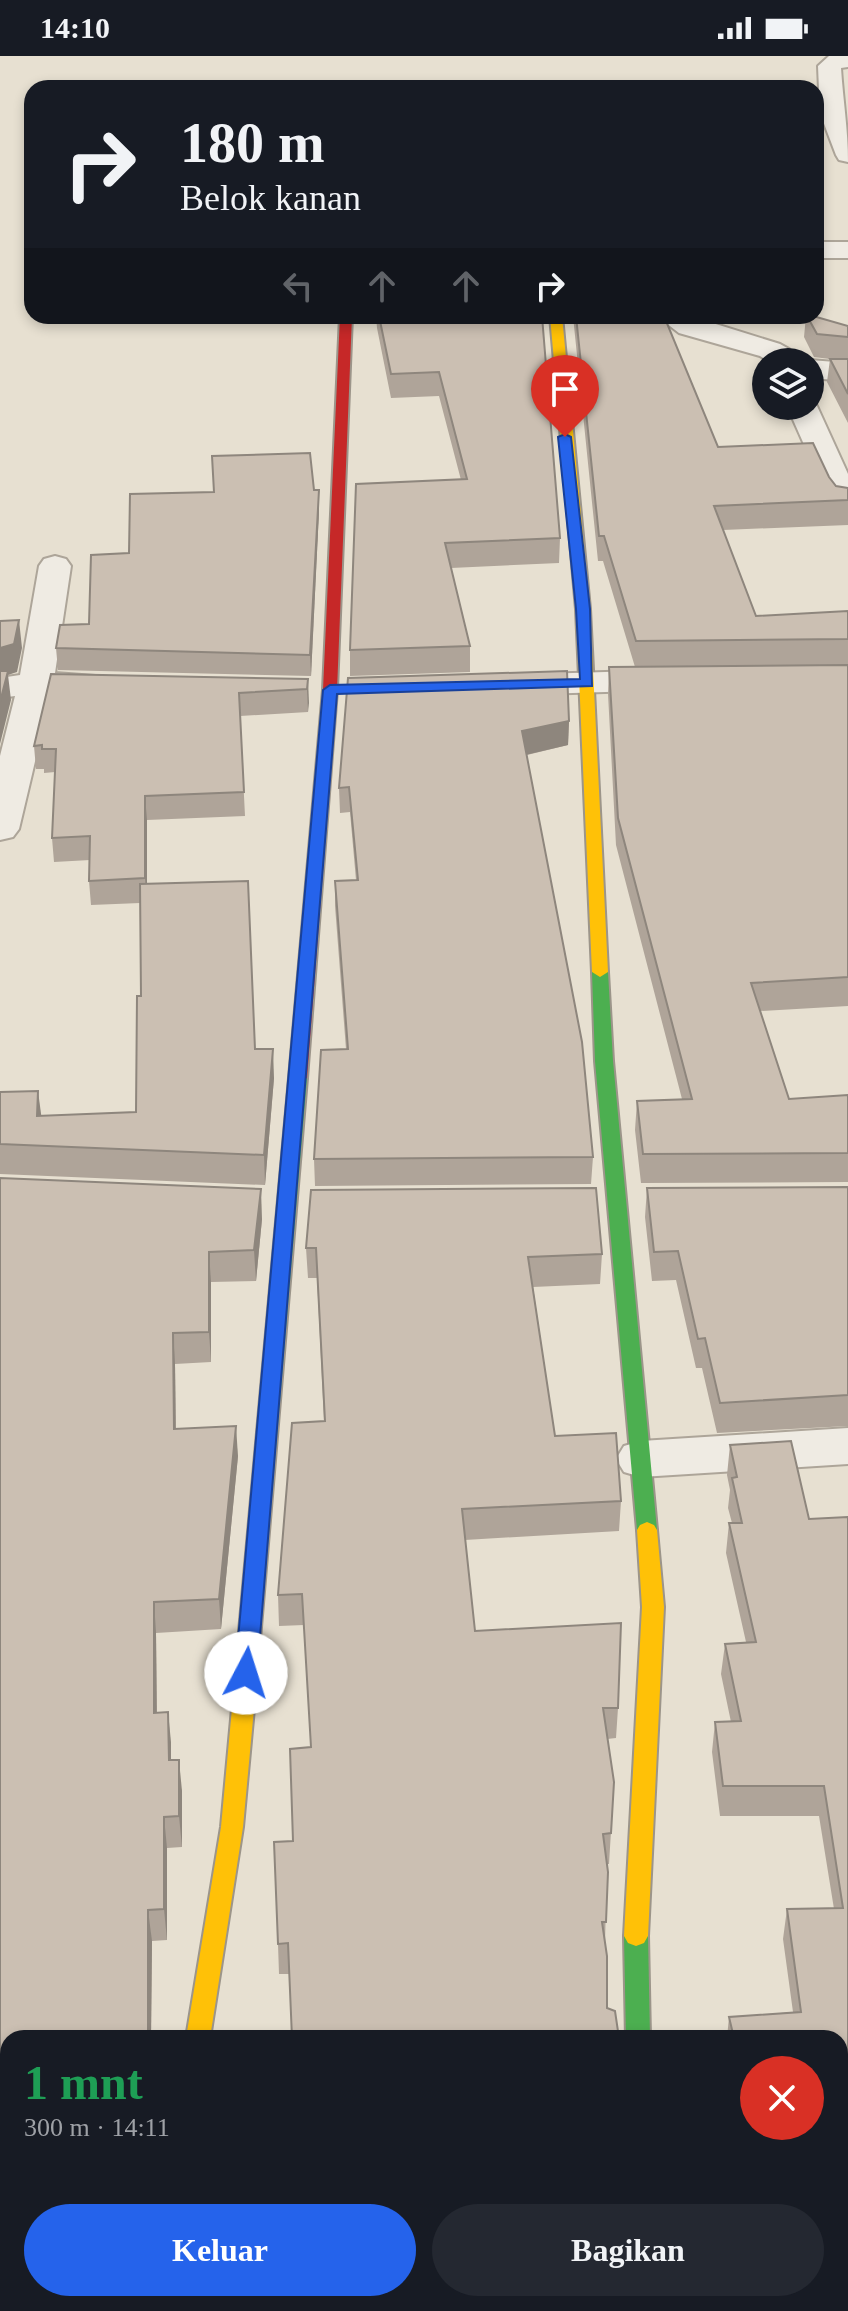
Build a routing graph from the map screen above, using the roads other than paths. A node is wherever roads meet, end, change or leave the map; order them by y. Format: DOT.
graph roads {
  1 [pos="848,60"];
  2 [pos="848,155"];
  3 [pos="824,250"];
  4 [pos="848,250"];
  5 [pos="346,324"];
  6 [pos="557,324"];
  7 [pos="684,324"];
  8 [pos="763,348"];
  9 [pos="824,370"];
  10 [pos="848,372"];
  11 [pos="808,420"];
  12 [pos="847,505"];
  13 [pos="55,566"];
  14 [pos="709,679"];
  15 [pos="36,683"];
  16 [pos="587,683"];
  17 [pos="145,686"];
  18 [pos="481,686"];
  19 [pos="0,688"];
  20 [pos="0,829"];
  21 [pos="242,1201"];
  22 [pos="664,1202"];
  23 [pos="304,1203"];
  24 [pos="570,1203"];
  25 [pos="617,1203"];
  26 [pos="848,1446"];
  27 [pos="641,1459"];
  28 [pos="199,2030"];
  29 [pos="638,2030"];
  1 -- 2 [label="street"];
  3 -- 4 [label="street"];
  5 -- 23 [label="street"];
  6 -- 16 [label="street"];
  7 -- 8 [label="street"];
  9 -- 10 [label="street"];
  11 -- 12 [label="street"];
  13 -- 15 [label="street"];
  14 -- 16 [label="street"];
  15 -- 17 [label="street"];
  15 -- 19 [label="street"];
  15 -- 20 [label="street"];
  16 -- 18 [label="street"];
  16 -- 25 [label="street"];
  21 -- 23 [label="street"];
  22 -- 25 [label="street"];
  23 -- 28 [label="street"];
  24 -- 25 [label="street"];
  25 -- 27 [label="street"];
  26 -- 27 [label="street"];
  27 -- 29 [label="street"];
}
